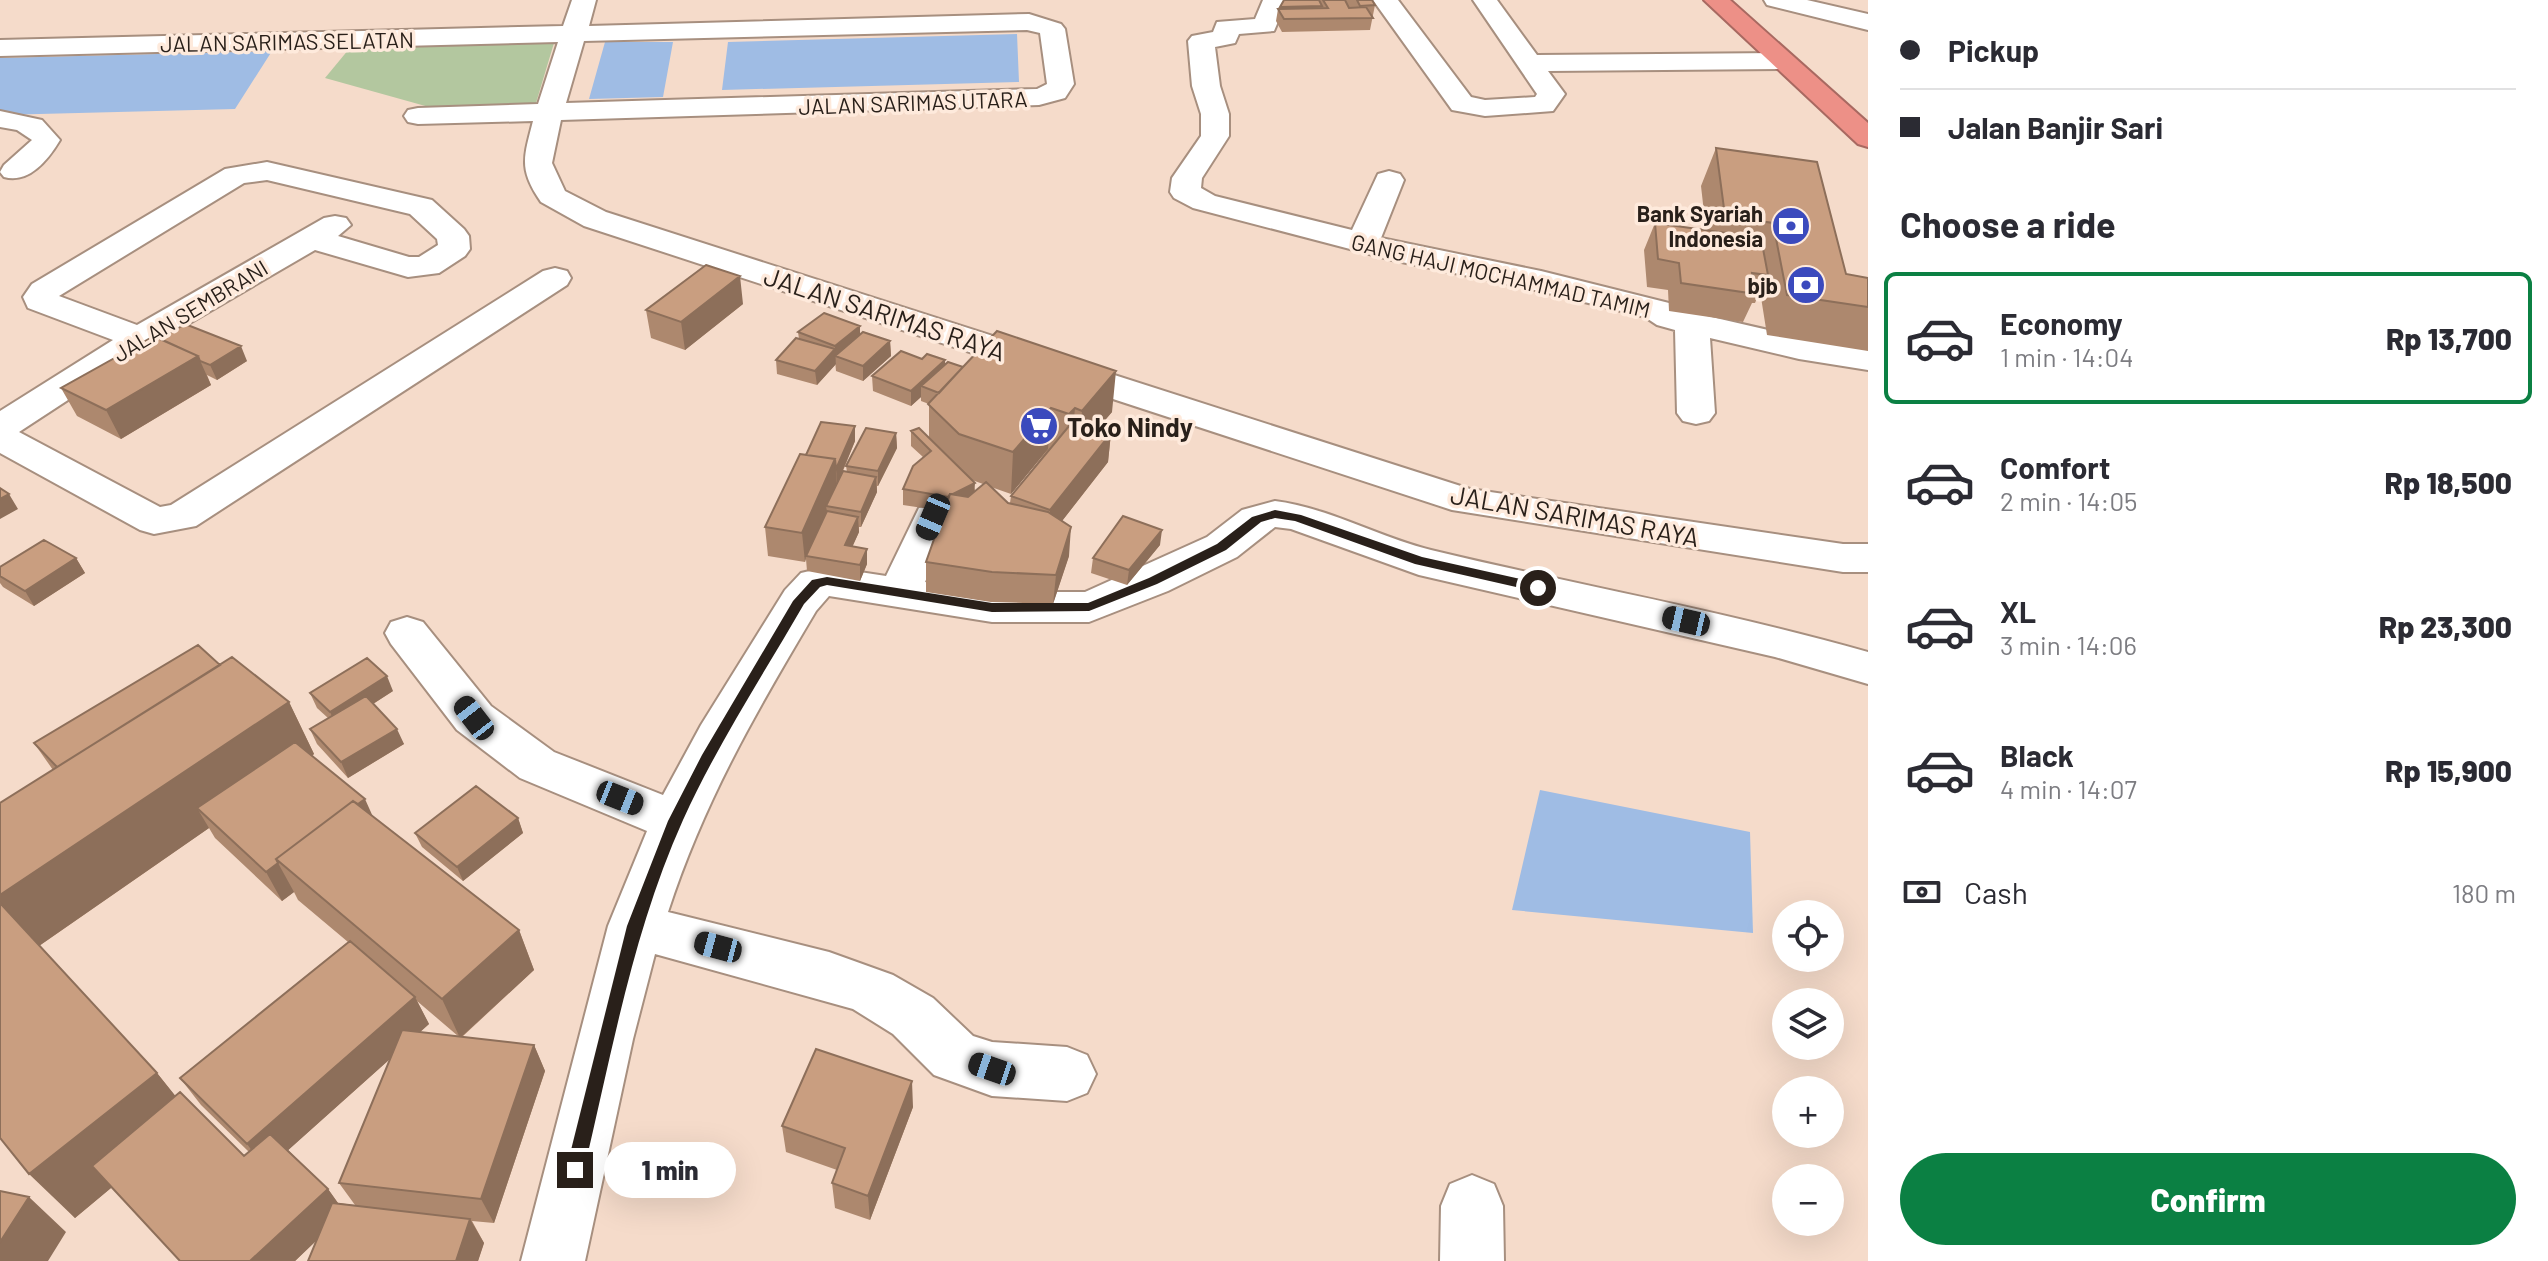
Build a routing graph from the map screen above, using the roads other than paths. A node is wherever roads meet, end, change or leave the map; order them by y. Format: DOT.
graph roads {
  1 [pos="584,0"];
  2 [pos="1275,0"];
  3 [pos="1385,0"];
  4 [pos="1485,0"];
  5 [pos="1716,0"];
  6 [pos="1776,0"];
  7 [pos="1868,22"];
  8 [pos="575,34"];
  9 [pos="0,48"];
  10 [pos="1782,61"];
  11 [pos="1531,63"];
  12 [pos="549,113"];
  13 [pos="418,116"];
  14 [pos="0,119"];
  15 [pos="1868,138"];
  16 [pos="6,177"];
  17 [pos="1389,180"];
  18 [pos="383,198"];
  19 [pos="312,239"];
  20 [pos="1363,243"];
  21 [pos="555,278"];
  22 [pos="1692,323"];
  23 [pos="140,338"];
  24 [pos="1868,359"];
  25 [pos="1696,413"];
  26 [pos="0,427"];
  27 [pos="0,437"];
  28 [pos="933,517"];
  29 [pos="1860,553"];
  30 [pos="899,593"];
  31 [pos="407,633"];
  32 [pos="1868,668"];
  33 [pos="675,821"];
  34 [pos="635,926"];
  35 [pos="1067,1074"];
  36 [pos="553,1261"];
  1 -- 8 [label="street, JALAN SARIMAS RAYA"];
  2 -- 20 [label="street, GANG HAJI MOCHAMMAD TAMIM"];
  3 -- 11 [label="street"];
  4 -- 11 [label="street"];
  5 -- 10 [label="highway"];
  6 -- 7 [label="street"];
  8 -- 9 [label="street, JALAN SARIMAS SELATAN"];
  8 -- 12 [label="street, JALAN SARIMAS RAYA"];
  8 -- 12 [label="street, JALAN SARIMAS UTARA"];
  10 -- 11 [label="street"];
  10 -- 15 [label="highway"];
  12 -- 13 [label="street, JALAN SARIMAS UTARA"];
  12 -- 29 [label="street, JALAN SARIMAS RAYA"];
  14 -- 16 [label="street"];
  17 -- 20 [label="street"];
  18 -- 19 [label="street, JALAN SEMBRANI"];
  18 -- 19 [label="street"];
  18 -- 23 [label="street"];
  19 -- 23 [label="street, JALAN SEMBRANI"];
  20 -- 22 [label="street, GANG HAJI MOCHAMMAD TAMIM"];
  21 -- 27 [label="street"];
  22 -- 24 [label="street, GANG HAJI MOCHAMMAD TAMIM"];
  22 -- 25 [label="street"];
  23 -- 26 [label="street, JALAN SEMBRANI"];
  28 -- 30 [label="street"];
  30 -- 32 [label="street"];
  30 -- 33 [label="street"];
  31 -- 33 [label="street"];
  33 -- 34 [label="street"];
  34 -- 35 [label="street"];
  34 -- 36 [label="street"];
}
